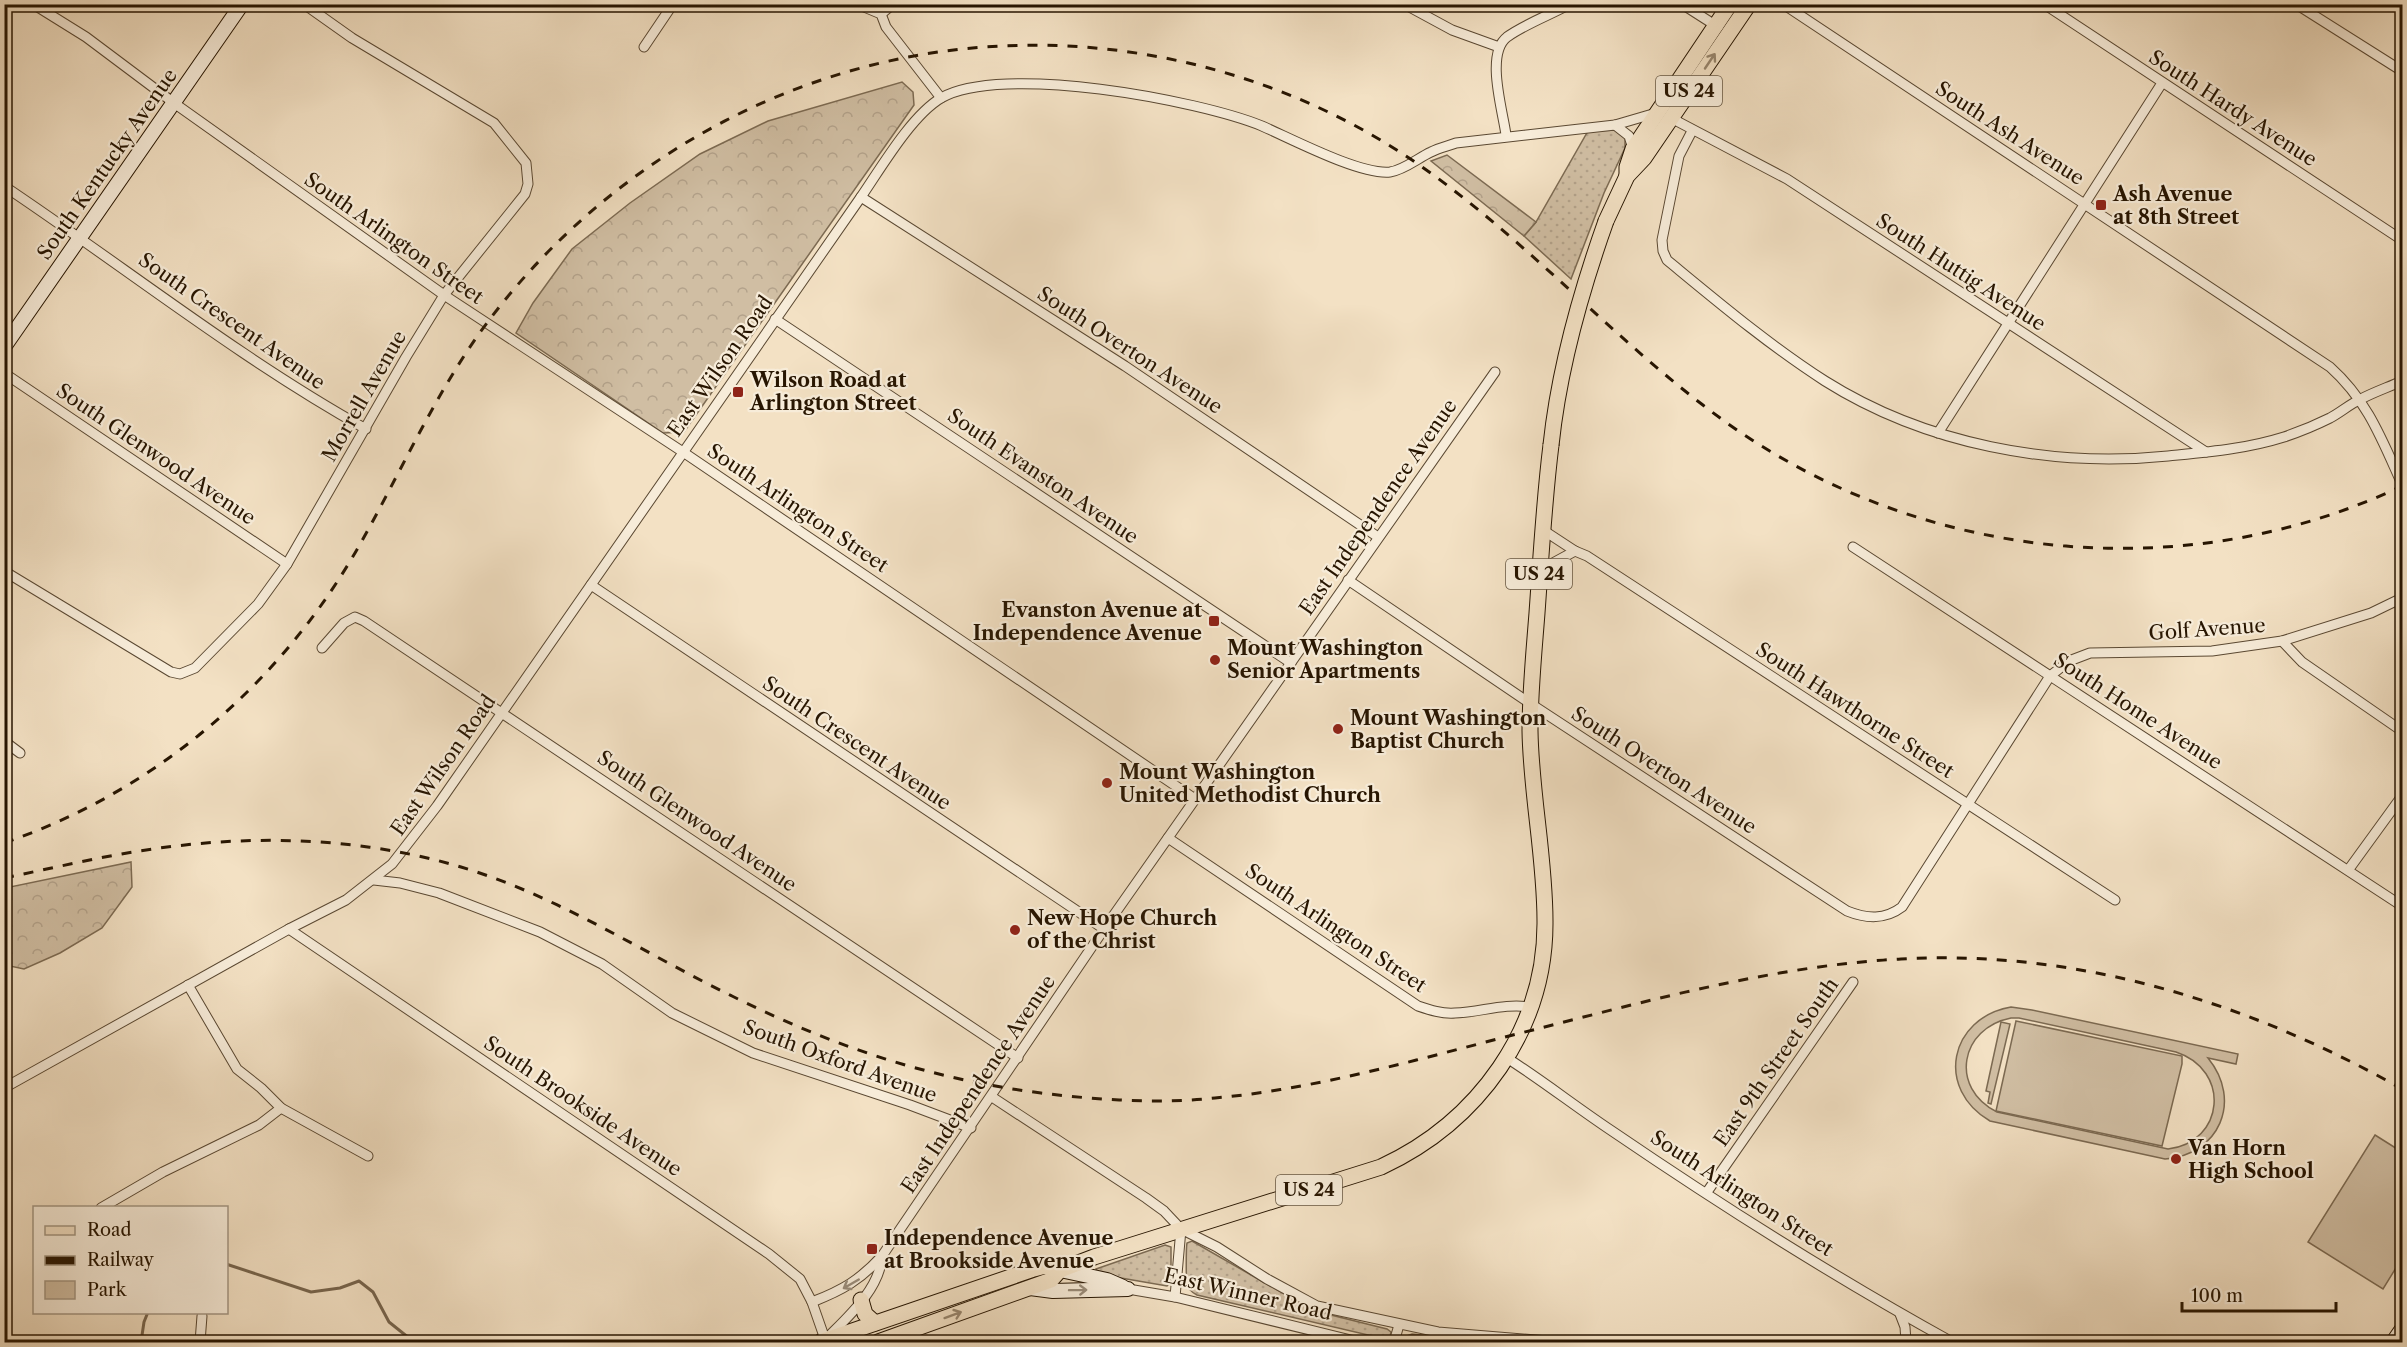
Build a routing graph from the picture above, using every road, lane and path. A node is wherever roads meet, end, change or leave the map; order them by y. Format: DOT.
graph roads {
  1 [pos="33,4"];
  2 [pos="242,4"];
  3 [pos="304,4"];
  4 [pos="673,4"];
  5 [pos="857,4"];
  6 [pos="893,4"];
  7 [pos="1404,4"];
  8 [pos="1569,4"];
  9 [pos="1682,4"];
  10 [pos="1730,4"];
  11 [pos="1749,4"];
  12 [pos="1783,4"];
  13 [pos="2044,4"];
  14 [pos="2296,4"];
  15 [pos="881,14"];
  16 [pos="1715,25"];
  17 [pos="1729,34"];
  18 [pos="644,47"];
  19 [pos="1499,47"];
  20 [pos="2403,71"];
  21 [pos="2162,83"];
  22 [pos="941,98"];
  23 [pos="174,103"];
  24 [pos="1663,116"];
  25 [pos="1615,125"];
  26 [pos="1692,131"];
  27 [pos="1506,135"];
  28 [pos="1633,149"];
  29 [pos="1627,176"];
  30 [pos="4,186"];
  31 [pos="861,197"];
  32 [pos="2085,204"];
  33 [pos="80,237"];
  34 [pos="2403,240"];
  35 [pos="444,295"];
  36 [pos="775,319"];
  37 [pos="2007,324"];
  38 [pos="4,346"];
  39 [pos="1495,372"];
  40 [pos="4,374"];
  41 [pos="2403,381"];
  42 [pos="2361,399"];
  43 [pos="366,429"];
  44 [pos="1938,433"];
  45 [pos="683,452"];
  46 [pos="2206,452"];
  47 [pos="2403,484"];
  48 [pos="1543,530"];
  49 [pos="1378,537"];
  50 [pos="1853,547"];
  51 [pos="1575,551"];
  52 [pos="287,564"];
  53 [pos="1540,570"];
  54 [pos="4,571"];
  55 [pos="1348,580"];
  56 [pos="591,585"];
  57 [pos="2403,598"];
  58 [pos="2282,641"];
  59 [pos="322,648"];
  60 [pos="1291,663"];
  61 [pos="2050,676"];
  62 [pos="1531,704"];
  63 [pos="503,711"];
  64 [pos="2403,731"];
  65 [pos="4,741"];
  66 [pos="20,753"];
  67 [pos="2403,796"];
  68 [pos="1195,799"];
  69 [pos="1968,805"];
  70 [pos="1168,838"];
  71 [pos="2349,869"];
  72 [pos="374,880"];
  73 [pos="2115,900"];
  74 [pos="2403,906"];
  75 [pos="289,929"];
  76 [pos="1104,929"];
  77 [pos="1853,982"];
  78 [pos="188,985"];
  79 [pos="1531,1007"];
  80 [pos="1018,1058"];
  81 [pos="1513,1061"];
  82 [pos="4,1088"];
  83 [pos="992,1097"];
  84 [pos="281,1108"];
  85 [pos="971,1128"];
  86 [pos="368,1156"];
  87 [pos="1707,1192"];
  88 [pos="104,1206"];
  89 [pos="1181,1229"];
  90 [pos="882,1256"];
  91 [pos="1060,1269"];
  92 [pos="1028,1288"];
  93 [pos="1128,1288"];
  94 [pos="968,1290"];
  95 [pos="1176,1297"];
  96 [pos="861,1300"];
  97 [pos="812,1302"];
  98 [pos="975,1307"];
  99 [pos="1900,1314"];
  100 [pos="202,1316"];
  101 [pos="875,1323"];
  102 [pos="1399,1325"];
  103 [pos="2403,1329"];
  104 [pos="200,1342"];
  105 [pos="824,1342"];
  106 [pos="878,1342"];
  107 [pos="1359,1342"];
  108 [pos="1394,1342"];
  109 [pos="1560,1342"];
  110 [pos="1906,1342"];
  111 [pos="1952,1342"];
  112 [pos="2393,1342"];
  1 -- 23 [label="street, South Arlington Street"];
  2 -- 23 [label="street, South Kentucky Avenue"];
  3 -- 35 [label="street, Morrell Avenue"];
  4 -- 18 [label="street"];
  5 -- 15 [label="street"];
  6 -- 15 [label="street"];
  7 -- 19 [label="street"];
  8 -- 19 [label="street"];
  9 -- 16 [label="street"];
  10 -- 16 [label="main road, US 24"];
  11 -- 17 [label="main road, US 24"];
  12 -- 32 [label="street, South Ash Avenue"];
  13 -- 21 [label="street, South Hardy Avenue"];
  14 -- 20 [label="street"];
  15 -- 22 [label="street"];
  16 -- 17 [label="street"];
  16 -- 24 [label="main road, US 24"];
  24 -- 17 [label="main road, US 24, one-way"];
  19 -- 27 [label="street"];
  21 -- 32 [label="street"];
  21 -- 34 [label="street, South Hardy Avenue"];
  22 -- 27 [label="street, East Wilson Road"];
  22 -- 31 [label="street, East Wilson Road"];
  23 -- 33 [label="street, South Kentucky Avenue"];
  23 -- 35 [label="street, South Arlington Street"];
  24 -- 25 [label="street, East Wilson Road"];
  24 -- 26 [label="street, South Huttig Avenue"];
  24 -- 28 [label="main road, US 24"];
  24 -- 29 [label="main road, US 24"];
  25 -- 27 [label="street, East Wilson Road"];
  25 -- 28 [label="street"];
  26 -- 37 [label="street, South Huttig Avenue"];
  26 -- 44 [label="street"];
  28 -- 29 [label="main road, US 24"];
  29 -- 48 [label="main road, US 24, bridge"];
  30 -- 33 [label="street, South Crescent Avenue"];
  31 -- 36 [label="street, East Wilson Road"];
  31 -- 49 [label="street, South Overton Avenue"];
  32 -- 37 [label="street"];
  32 -- 42 [label="street, South Ash Avenue"];
  33 -- 38 [label="street, South Kentucky Avenue"];
  33 -- 43 [label="street, South Crescent Avenue"];
  35 -- 43 [label="street, Morrell Avenue"];
  35 -- 45 [label="street, South Arlington Street"];
  36 -- 45 [label="street, East Wilson Road"];
  36 -- 60 [label="street, South Evanston Avenue"];
  37 -- 44 [label="street"];
  37 -- 46 [label="street, South Huttig Avenue"];
  39 -- 49 [label="street, East Independence Avenue"];
  40 -- 52 [label="street, South Glenwood Avenue"];
  41 -- 42 [label="street"];
  42 -- 46 [label="street"];
  42 -- 47 [label="street, South Ash Avenue"];
  43 -- 52 [label="street, Morrell Avenue"];
  44 -- 46 [label="street"];
  45 -- 56 [label="street, East Wilson Road"];
  45 -- 68 [label="street, South Arlington Street"];
  48 -- 51 [label="street, South Hawthorne Street"];
  48 -- 53 [label="main road, US 24"];
  49 -- 55 [label="street, East Independence Avenue"];
  50 -- 61 [label="street, South Home Avenue"];
  51 -- 53 [label="street"];
  51 -- 69 [label="street, South Hawthorne Street"];
  52 -- 54 [label="street, Morrell Avenue"];
  53 -- 62 [label="main road, US 24"];
  55 -- 60 [label="street, East Independence Avenue"];
  55 -- 62 [label="street, South Overton Avenue"];
  56 -- 63 [label="street, East Wilson Road"];
  56 -- 76 [label="street, South Crescent Avenue"];
  57 -- 58 [label="street, Golf Avenue"];
  58 -- 61 [label="street, Golf Avenue"];
  58 -- 64 [label="street"];
  59 -- 63 [label="street, South Glenwood Avenue"];
  60 -- 68 [label="street, East Independence Avenue"];
  61 -- 69 [label="street"];
  61 -- 71 [label="street, South Home Avenue"];
  62 -- 69 [label="street, South Overton Avenue"];
  62 -- 79 [label="main road, US 24"];
  63 -- 72 [label="street, East Wilson Road"];
  63 -- 80 [label="street, South Glenwood Avenue"];
  65 -- 66 [label="street"];
  67 -- 71 [label="street"];
  68 -- 70 [label="street, East Independence Avenue"];
  69 -- 73 [label="street, South Hawthorne Street"];
  70 -- 76 [label="street, East Independence Avenue"];
  70 -- 79 [label="street, South Arlington Street"];
  71 -- 74 [label="street, South Home Avenue"];
  72 -- 75 [label="street, East Wilson Road"];
  72 -- 85 [label="street, South Oxford Avenue"];
  75 -- 78 [label="street, East Wilson Road"];
  75 -- 97 [label="street, South Brookside Avenue"];
  76 -- 80 [label="street, East Independence Avenue"];
  77 -- 87 [label="street, East 9th Street South"];
  78 -- 82 [label="street, East Wilson Road"];
  78 -- 84 [label="street"];
  79 -- 81 [label="main road, US 24"];
  80 -- 83 [label="street, East Independence Avenue"];
  81 -- 87 [label="street, South Arlington Street"];
  81 -- 89 [label="main road, US 24"];
  83 -- 85 [label="street, East Independence Avenue"];
  83 -- 89 [label="street"];
  84 -- 86 [label="street"];
  84 -- 88 [label="street"];
  85 -- 90 [label="street, East Independence Avenue"];
  87 -- 99 [label="street, South Arlington Street"];
  89 -- 91 [label="main road, US 24"];
  89 -- 95 [label="street"];
  89 -- 102 [label="street"];
  90 -- 96 [label="street, East Independence Avenue"];
  90 -- 97 [label="street, East Independence Avenue, one-way"];
  91 -- 92 [label="main road, US 24"];
  91 -- 93 [label="street, East Winner Road"];
  91 -- 94 [label="main road, East Winner Road / US 24"];
  92 -- 93 [label="street, East Winner Road, one-way"];
  92 -- 98 [label="main road, East Winner Road / US 24"];
  93 -- 95 [label="street, East Winner Road"];
  94 -- 98 [label="main road"];
  94 -- 101 [label="main road, East Winner Road / US 24"];
  95 -- 107 [label="street, East Winner Road"];
  96 -- 101 [label="main road"];
  96 -- 105 [label="street, East Independence Avenue"];
  97 -- 105 [label="street, South Brookside Avenue"];
  106 -- 98 [label="main road, East Winner Road / US 24, one-way"];
  99 -- 110 [label="street"];
  99 -- 111 [label="street, South Arlington Street"];
  100 -- 104 [label="street"];
  101 -- 105 [label="main road, East Winner Road / US 24"];
  102 -- 108 [label="street"];
  102 -- 109 [label="street"];
  103 -- 112 [label="street"];
}
